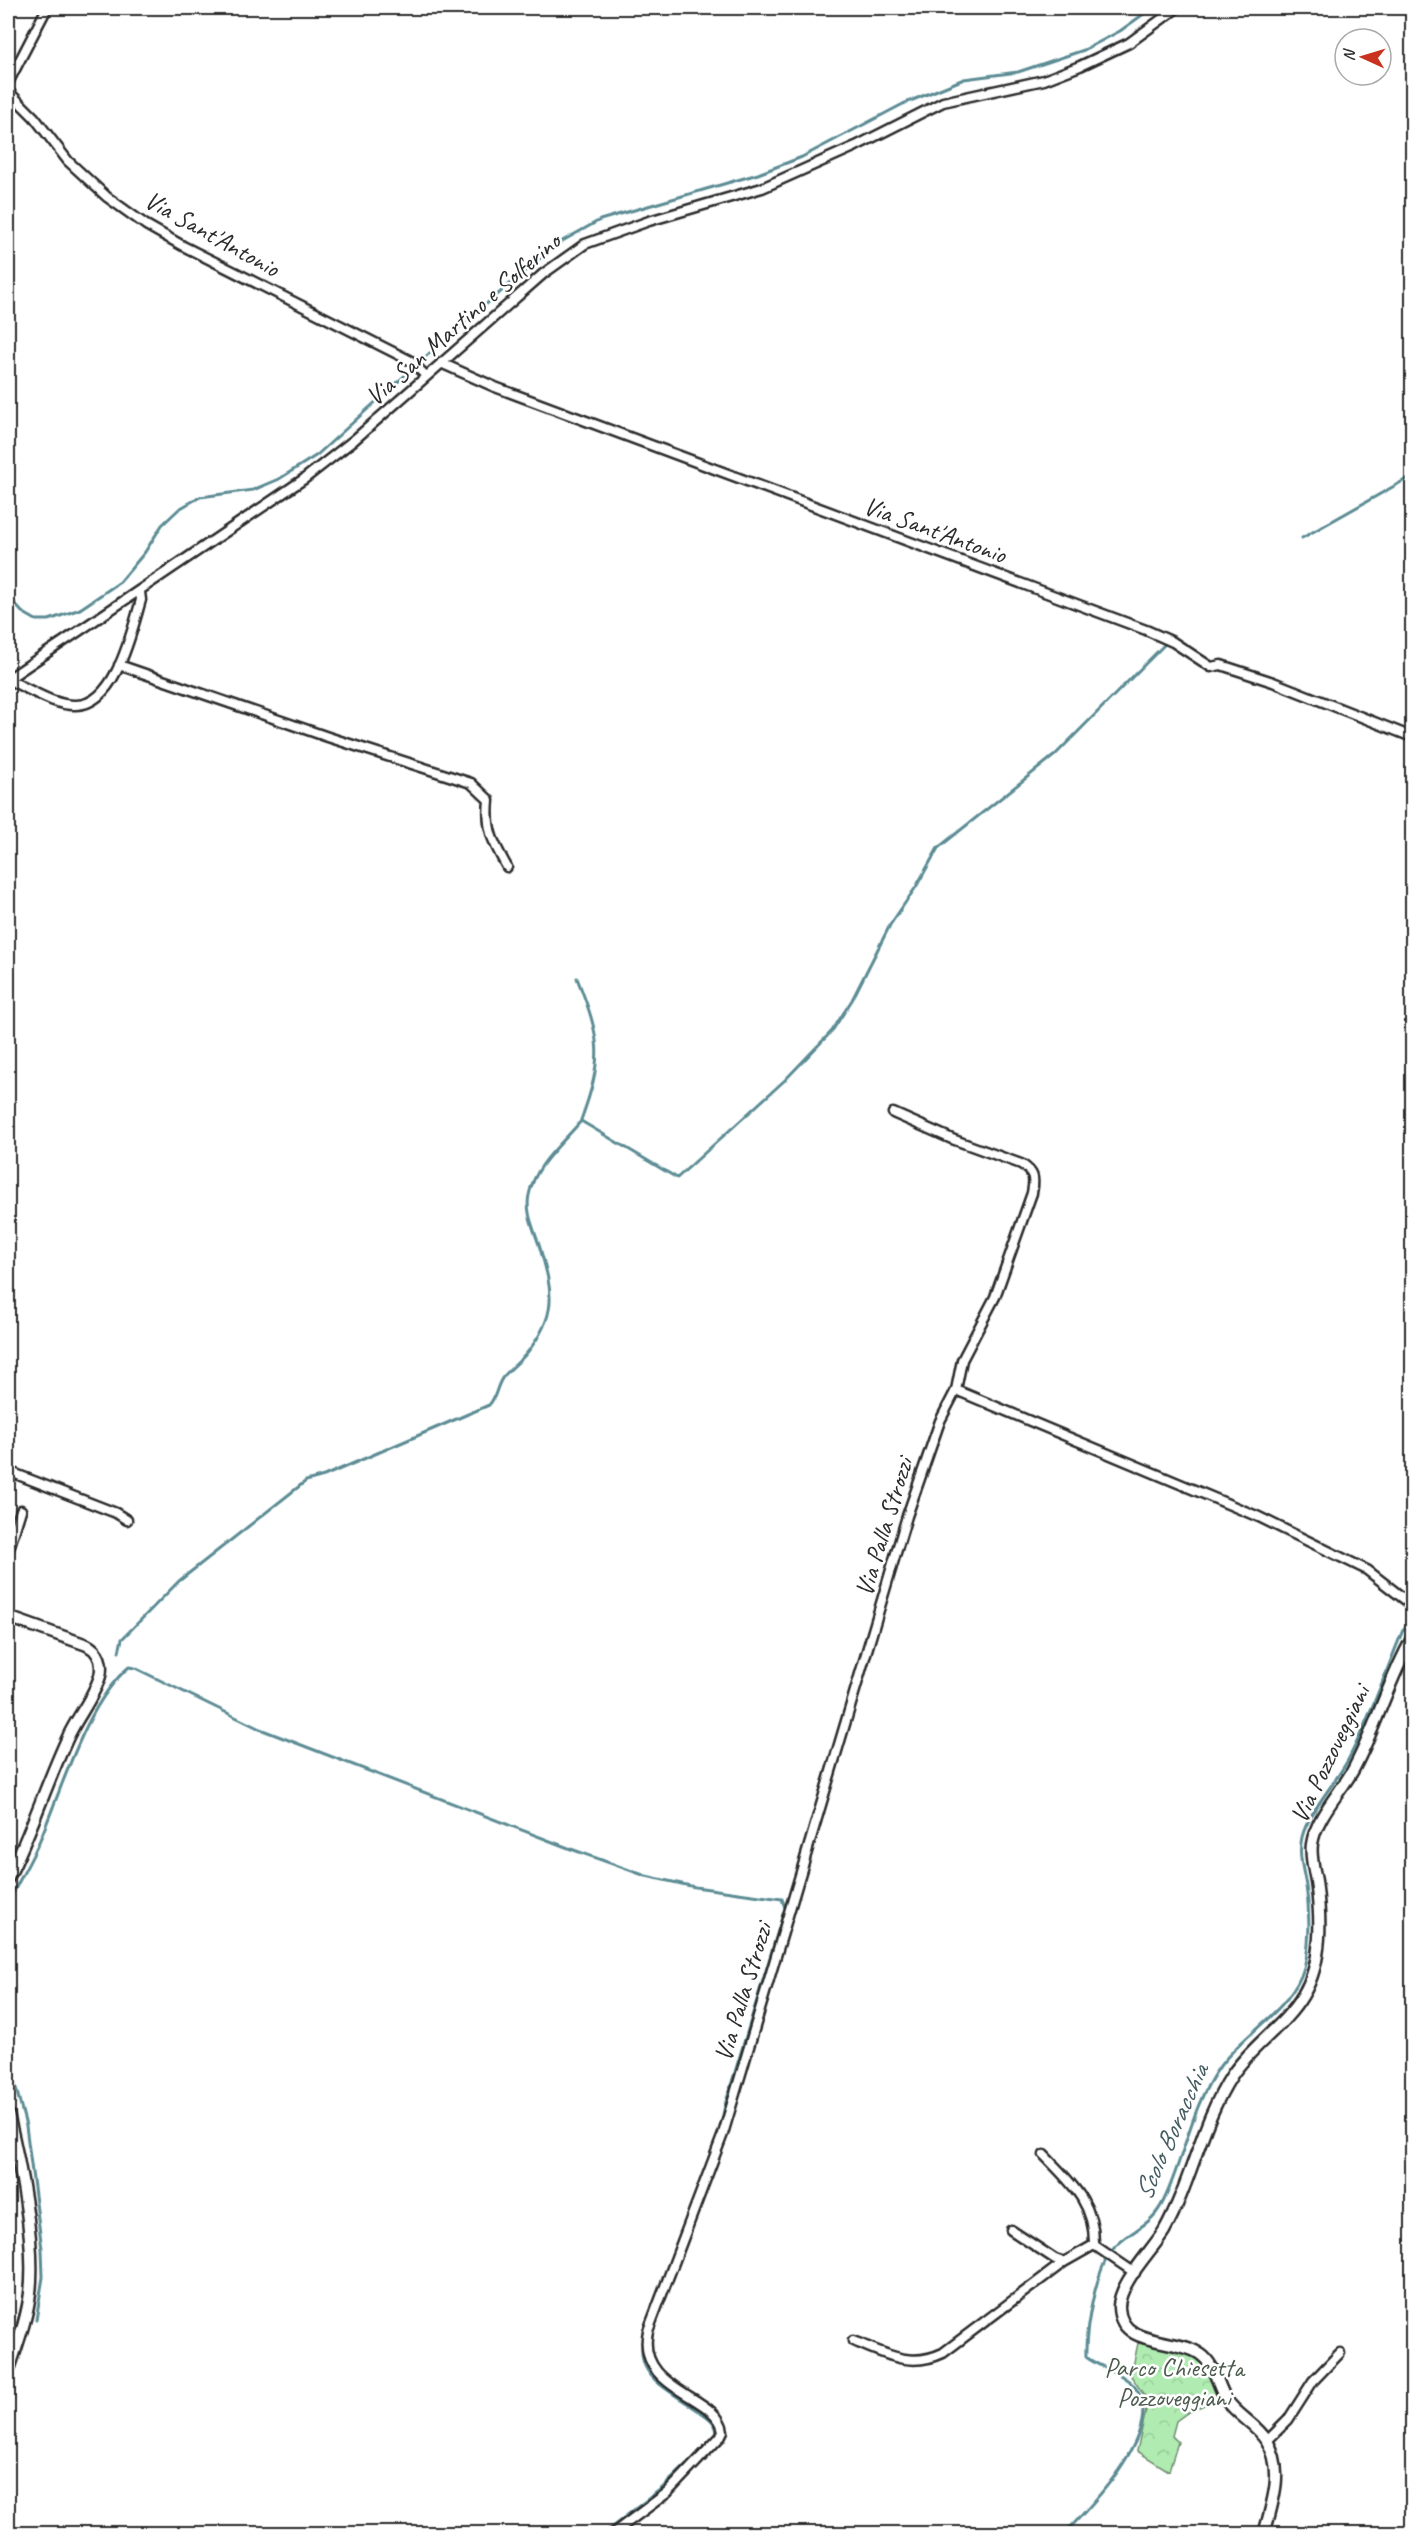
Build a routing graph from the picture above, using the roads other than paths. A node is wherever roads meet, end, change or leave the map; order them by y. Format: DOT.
graph roads {
  1 [pos="47,8"];
  2 [pos="1177,8"];
  3 [pos="8,83"];
  4 [pos="8,91"];
  5 [pos="441,363"];
  6 [pos="426,376"];
  7 [pos="140,592"];
  8 [pos="120,665"];
  9 [pos="8,679"];
  10 [pos="1413,737"];
  11 [pos="507,867"];
  12 [pos="893,1113"];
  13 [pos="956,1390"];
  14 [pos="8,1470"];
  15 [pos="21,1510"];
  16 [pos="127,1520"];
  17 [pos="8,1552"];
  18 [pos="1411,1603"];
  19 [pos="8,1617"];
  20 [pos="1413,1639"];
  21 [pos="8,1878"];
  22 [pos="8,2114"];
  23 [pos="1044,2155"];
  24 [pos="1011,2230"];
  25 [pos="1098,2247"];
  26 [pos="1064,2262"];
  27 [pos="1131,2270"];
  28 [pos="853,2341"];
  29 [pos="1340,2353"];
  30 [pos="8,2373"];
  31 [pos="1267,2441"];
  32 [pos="612,2534"];
  33 [pos="1264,2534"];
  1 -- 3 [label="street"];
  2 -- 5 [label="street, Via San Martino e Solferino"];
  4 -- 6 [label="street, Via Sant'Antonio"];
  5 -- 6 [label="street, Via San Martino e Solferino"];
  5 -- 10 [label="street, Via Sant'Antonio"];
  6 -- 7 [label="street, Via San Martino e Solferino"];
  7 -- 8 [label="street, Via San Martino e Solferino"];
  7 -- 9 [label="street, Via San Martino e Solferino"];
  8 -- 9 [label="street, Via San Martino e Solferino"];
  8 -- 11 [label="street"];
  12 -- 13 [label="street, Via Palla Strozzi"];
  13 -- 18 [label="street"];
  13 -- 32 [label="street, Via Palla Strozzi"];
  14 -- 16 [label="street"];
  15 -- 17 [label="street"];
  19 -- 21 [label="street"];
  20 -- 27 [label="street, Via Pozzoveggiani"];
  22 -- 30 [label="street"];
  23 -- 25 [label="street"];
  24 -- 26 [label="street"];
  25 -- 26 [label="street"];
  25 -- 27 [label="street"];
  26 -- 28 [label="street"];
  27 -- 31 [label="street, Via Pozzoveggiani"];
  29 -- 31 [label="street"];
  31 -- 33 [label="street"];
}
